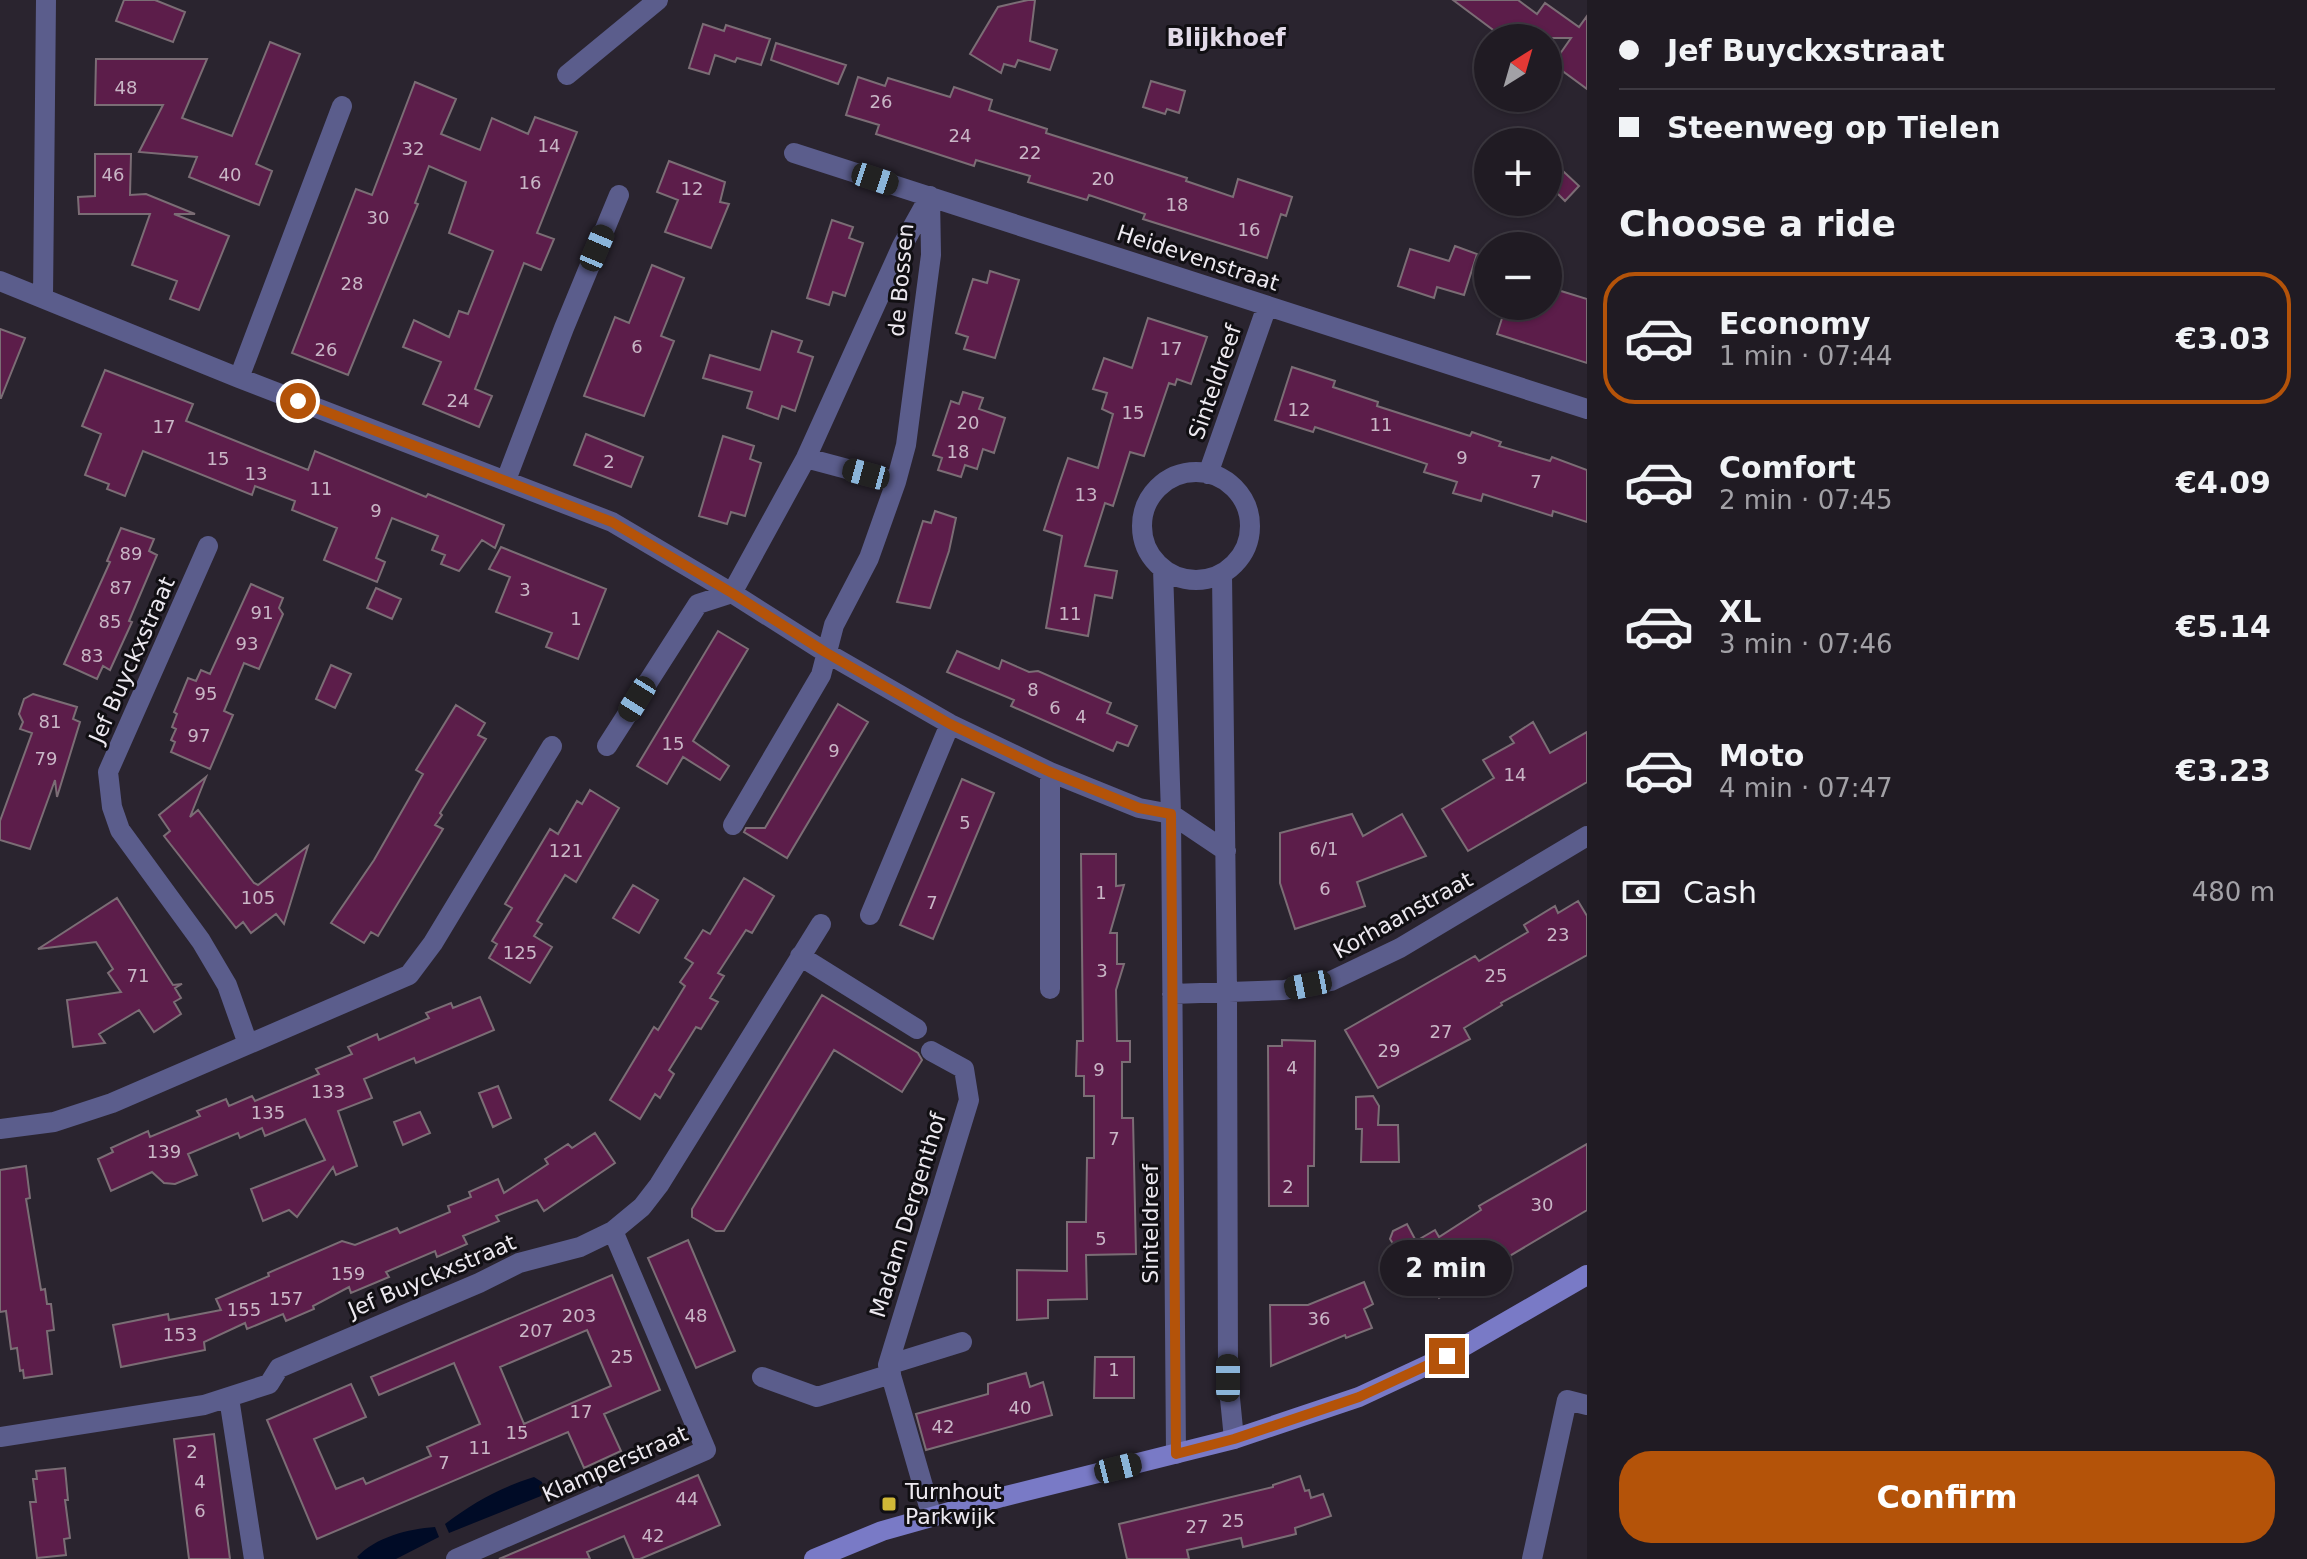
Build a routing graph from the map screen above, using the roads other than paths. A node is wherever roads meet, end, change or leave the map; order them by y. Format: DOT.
graph roads {
  1 [pos="46,0"];
  2 [pos="658,0"];
  3 [pos="567,75"];
  4 [pos="342,106"];
  5 [pos="794,153"];
  6 [pos="619,195"];
  7 [pos="930,196"];
  8 [pos="0,281"];
  9 [pos="43,298"];
  10 [pos="1267,306"];
  11 [pos="239,378"];
  12 [pos="1587,409"];
  13 [pos="806,458"];
  14 [pos="1208,474"];
  15 [pos="506,480"];
  16 [pos="896,482"];
  17 [pos="208,546"];
  18 [pos="1163,569"];
  19 [pos="1222,574"];
  20 [pos="732,593"];
  21 [pos="825,652"];
  22 [pos="950,724"];
  23 [pos="552,746"];
  24 [pos="607,746"];
  25 [pos="1050,772"];
  26 [pos="1171,814"];
  27 [pos="733,825"];
  28 [pos="1587,836"];
  29 [pos="1226,851"];
  30 [pos="870,915"];
  31 [pos="821,924"];
  32 [pos="800,956"];
  33 [pos="1050,989"];
  34 [pos="1227,991"];
  35 [pos="1172,994"];
  36 [pos="917,1029"];
  37 [pos="248,1044"];
  38 [pos="931,1051"];
  39 [pos="0,1129"];
  40 [pos="613,1231"];
  41 [pos="1587,1275"];
  42 [pos="962,1342"];
  43 [pos="890,1370"];
  44 [pos="762,1377"];
  45 [pos="229,1398"];
  46 [pos="1587,1405"];
  47 [pos="0,1437"];
  48 [pos="1234,1439"];
  49 [pos="1176,1454"];
  50 [pos="932,1517"];
  51 [pos="254,1559"];
  52 [pos="456,1559"];
  53 [pos="814,1559"];
  54 [pos="1532,1559"];
  1 -- 9 [label="street"];
  2 -- 3 [label="street"];
  4 -- 11 [label="street"];
  5 -- 7 [label="street, Heidevenstraat"];
  6 -- 15 [label="street"];
  7 -- 10 [label="street, Heidevenstraat"];
  7 -- 13 [label="street, de Bossen"];
  7 -- 16 [label="street, de Bossen"];
  8 -- 9 [label="street"];
  9 -- 11 [label="street"];
  10 -- 12 [label="street, Heidevenstraat"];
  10 -- 14 [label="street, Sinteldreef"];
  11 -- 15 [label="street"];
  13 -- 16 [label="street"];
  13 -- 20 [label="street, de Bossen"];
  14 -- 18 [label="street, Sinteldreef"];
  14 -- 19 [label="street, Sinteldreef"];
  15 -- 20 [label="street"];
  16 -- 21 [label="street, de Bossen"];
  17 -- 37 [label="street, Jef Buyckxstraat"];
  18 -- 19 [label="street"];
  18 -- 26 [label="street, Sinteldreef"];
  19 -- 29 [label="street"];
  20 -- 21 [label="street"];
  20 -- 24 [label="street"];
  21 -- 22 [label="street"];
  21 -- 27 [label="street, de Bossen"];
  22 -- 25 [label="street"];
  22 -- 30 [label="street"];
  23 -- 37 [label="street"];
  25 -- 26 [label="street"];
  25 -- 33 [label="street"];
  26 -- 29 [label="street"];
  26 -- 35 [label="street, Sinteldreef"];
  28 -- 34 [label="street, Korhaanstraat"];
  29 -- 34 [label="street"];
  31 -- 32 [label="street, Jef Buyckxstraat"];
  32 -- 36 [label="street"];
  32 -- 40 [label="street, Jef Buyckxstraat"];
  34 -- 35 [label="street"];
  34 -- 48 [label="street"];
  35 -- 49 [label="street, Sinteldreef"];
  37 -- 39 [label="street"];
  38 -- 43 [label="street, Madam Dergenthof"];
  40 -- 45 [label="street, Jef Buyckxstraat"];
  40 -- 52 [label="street, Klamperstraat"];
  41 -- 48 [label="street"];
  42 -- 43 [label="street"];
  43 -- 44 [label="street"];
  43 -- 50 [label="street"];
  45 -- 47 [label="street, Jef Buyckxstraat"];
  45 -- 51 [label="street"];
  46 -- 54 [label="street"];
  48 -- 49 [label="street"];
  49 -- 50 [label="street"];
  50 -- 53 [label="street"];
}
